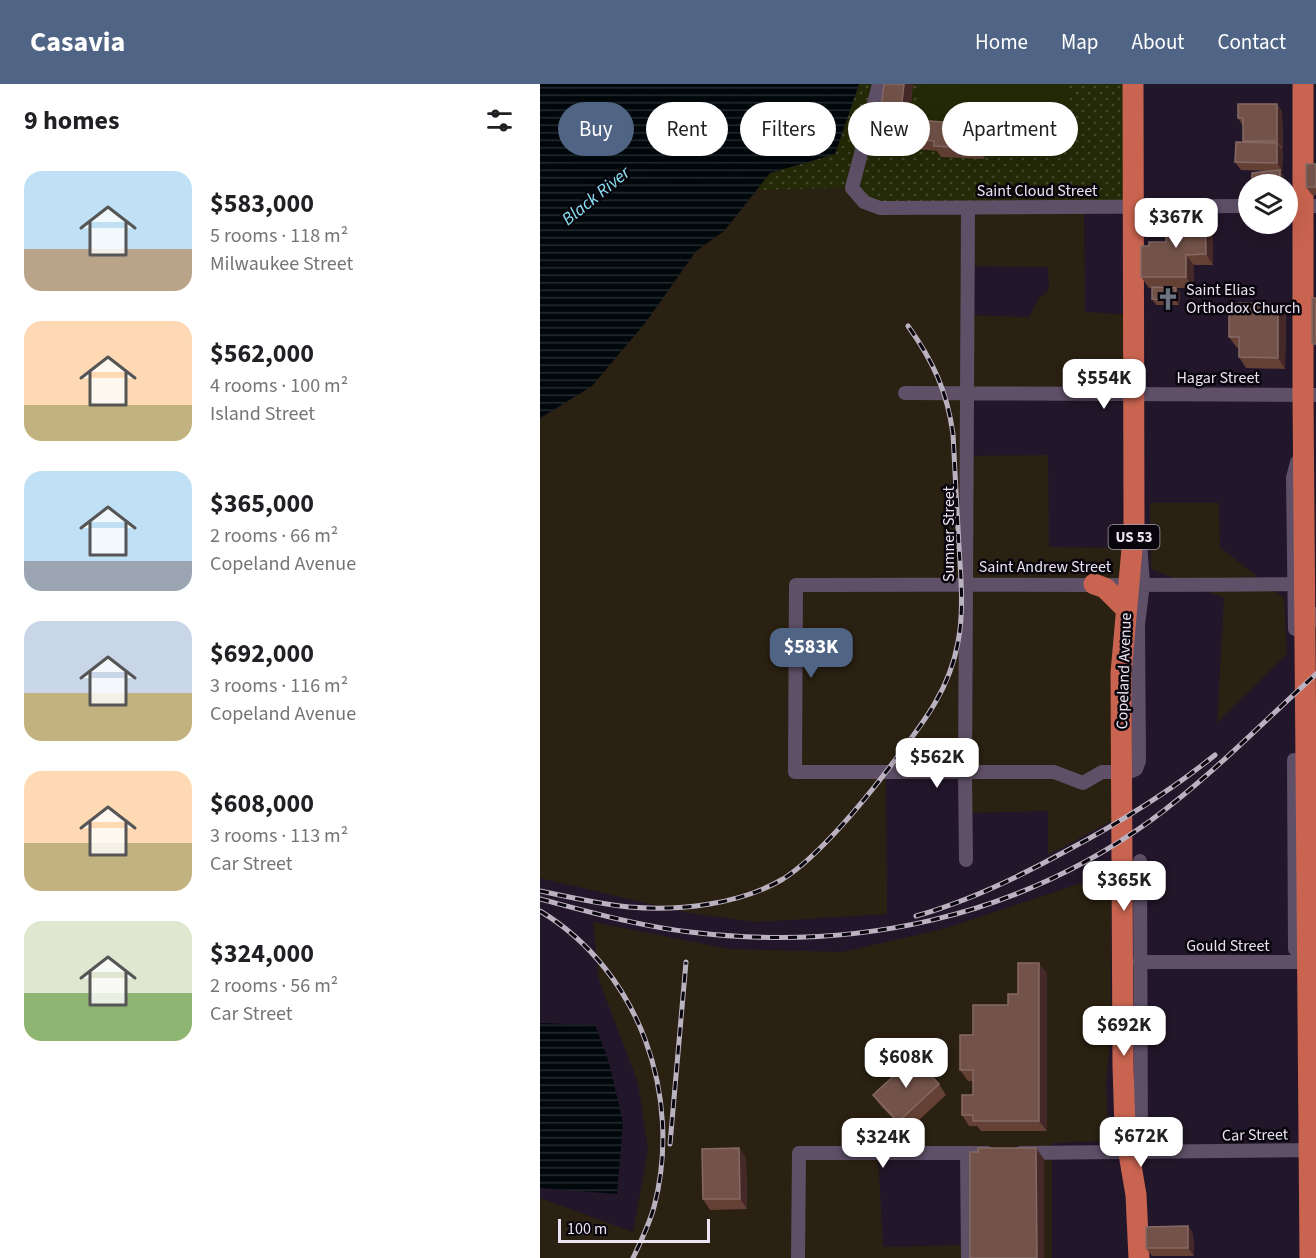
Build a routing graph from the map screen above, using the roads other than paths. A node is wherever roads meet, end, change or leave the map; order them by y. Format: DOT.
graph roads {
  1 [pos="879,84"];
  2 [pos="1133,84"];
  3 [pos="1303,84"];
  4 [pos="1238,206"];
  5 [pos="1302,206"];
  6 [pos="1132,207"];
  7 [pos="968,208"];
  8 [pos="905,393"];
  9 [pos="966,394"];
  10 [pos="1133,394"];
  11 [pos="1310,395"];
  12 [pos="1304,438"];
  13 [pos="1310,473"];
  14 [pos="965,584"];
  15 [pos="1094,584"];
  16 [pos="1136,584"];
  17 [pos="1294,584"];
  18 [pos="1125,608"];
  19 [pos="1316,614"];
  20 [pos="1294,760"];
  21 [pos="964,773"];
  22 [pos="966,860"];
  23 [pos="1140,861"];
  24 [pos="1311,956"];
  25 [pos="1139,962"];
  26 [pos="1313,1150"];
  27 [pos="1135,1152"];
  28 [pos="967,1153"];
  29 [pos="798,1258"];
  30 [pos="968,1258"];
  31 [pos="1139,1258"];
  32 [pos="1310,1258"];
  1 -- 7 [label="street, Saint Cloud Street"];
  2 -- 6 [label="highway, Copeland Avenue / US 53"];
  3 -- 5 [label="highway"];
  4 -- 6 [label="street, Saint Cloud Street"];
  5 -- 11 [label="highway"];
  6 -- 7 [label="street, Saint Cloud Street"];
  6 -- 10 [label="highway, Copeland Avenue / US 53"];
  7 -- 9 [label="street, Sumner Street"];
  8 -- 9 [label="street, Hagar Street"];
  9 -- 10 [label="street, Hagar Street"];
  9 -- 14 [label="street, Sumner Street"];
  10 -- 11 [label="street, Hagar Street"];
  10 -- 16 [label="highway, Copeland Avenue / US 53"];
  11 -- 12 [label="highway"];
  12 -- 13 [label="highway"];
  12 -- 17 [label="street"];
  13 -- 24 [label="highway"];
  14 -- 15 [label="street, Saint Andrew Street"];
  14 -- 21 [label="street, Sumner Street"];
  14 -- 21 [label="street, Saint Andrew Street"];
  15 -- 16 [label="street, Saint Andrew Street"];
  15 -- 18 [label="highway"];
  16 -- 17 [label="street, Saint Andrew Street"];
  16 -- 18 [label="highway, Copeland Avenue / US 53"];
  16 -- 21 [label="street"];
  17 -- 19 [label="street"];
  18 -- 27 [label="highway, Copeland Avenue / US 53"];
  20 -- 24 [label="street"];
  21 -- 22 [label="street, Sumner Street"];
  23 -- 25 [label="street"];
  24 -- 25 [label="street, Gould Street"];
  24 -- 26 [label="highway"];
  25 -- 27 [label="street"];
  26 -- 27 [label="street, Car Street"];
  26 -- 32 [label="highway"];
  27 -- 28 [label="street, Car Street"];
  27 -- 31 [label="highway, Copeland Avenue / US 53"];
  28 -- 29 [label="street, Car Street"];
  28 -- 30 [label="street"];
}
